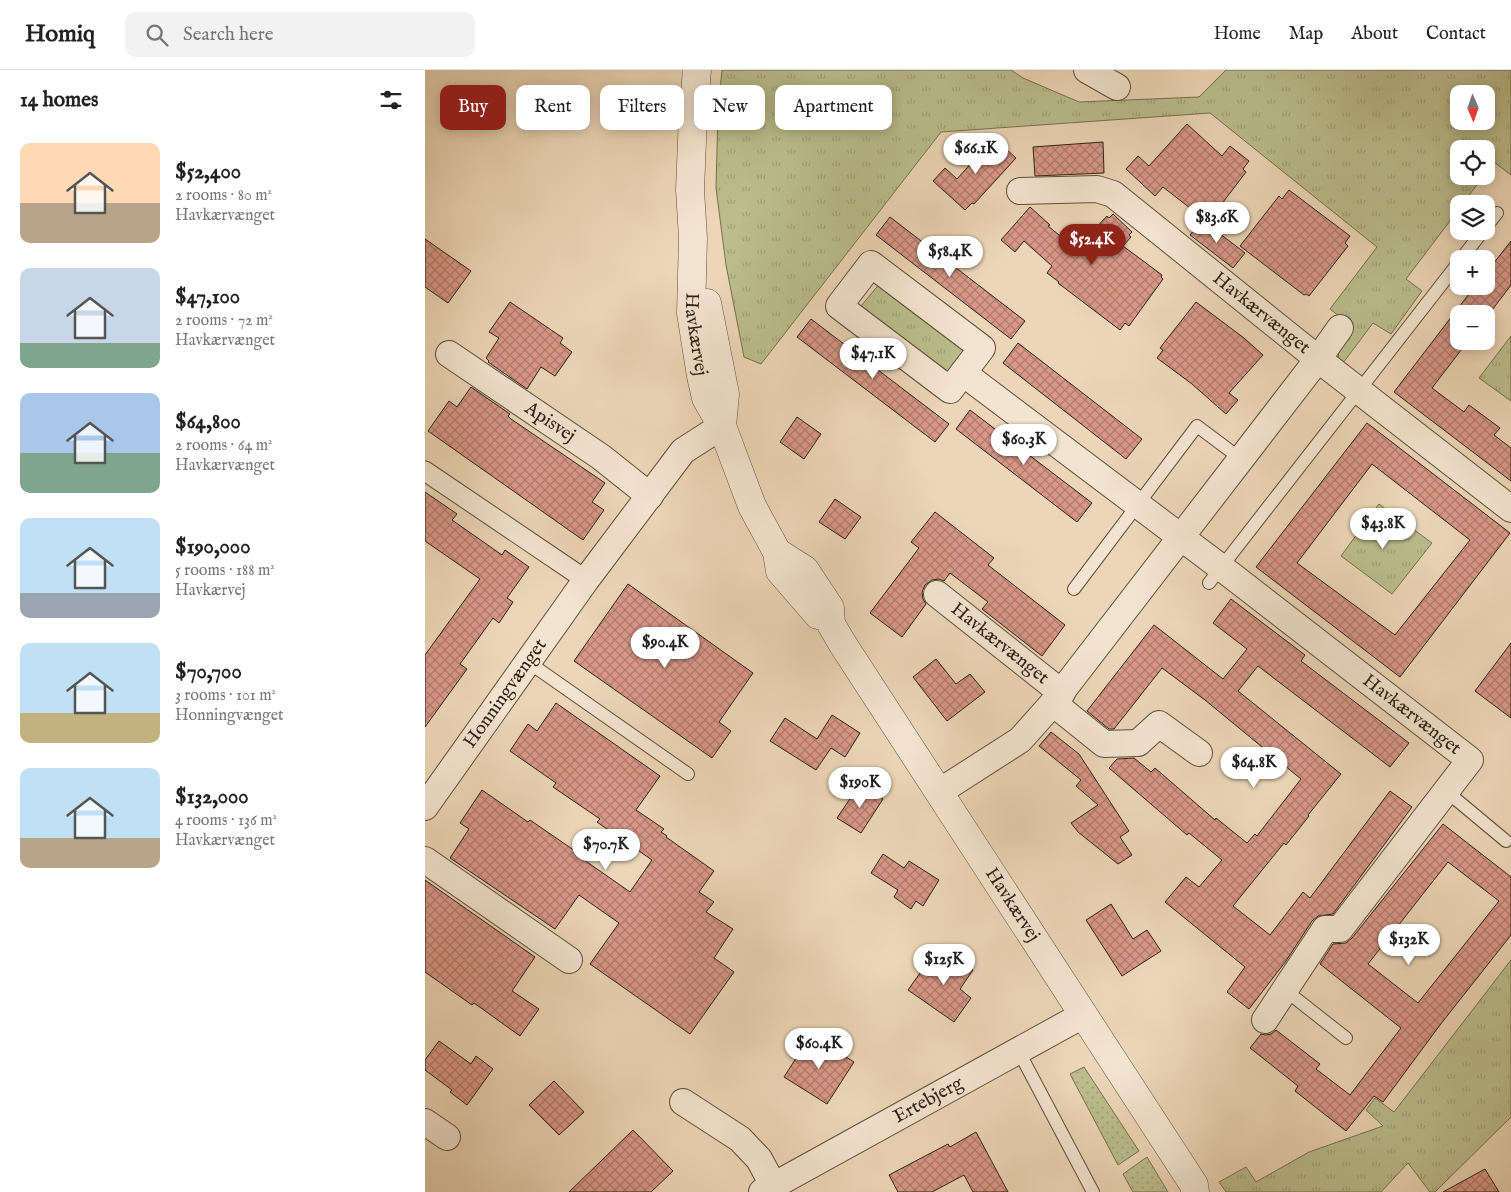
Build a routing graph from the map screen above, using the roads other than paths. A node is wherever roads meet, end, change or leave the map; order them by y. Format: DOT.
graph roads {
  1 [pos="697,70"];
  2 [pos="1087,70"];
  3 [pos="1117,87"];
  4 [pos="1020,191"];
  5 [pos="1497,213"];
  6 [pos="1495,215"];
  7 [pos="1476,240"];
  8 [pos="1468,250"];
  9 [pos="1450,274"];
  10 [pos="1340,328"];
  11 [pos="449,354"];
  12 [pos="1318,359"];
  13 [pos="963,372"];
  14 [pos="1359,391"];
  15 [pos="722,426"];
  16 [pos="1241,459"];
  17 [pos="425,471"];
  18 [pos="650,496"];
  19 [pos="1138,504"];
  20 [pos="1511,509"];
  21 [pos="1181,537"];
  22 [pos="1215,575"];
  23 [pos="586,580"];
  24 [pos="1075,589"];
  25 [pos="937,594"];
  26 [pos="528,662"];
  27 [pos="1057,698"];
  28 [pos="1199,753"];
  29 [pos="688,774"];
  30 [pos="1446,791"];
  31 [pos="939,792"];
  32 [pos="425,807"];
  33 [pos="1506,841"];
  34 [pos="425,860"];
  35 [pos="569,960"];
  36 [pos="1285,990"];
  37 [pos="1083,1015"];
  38 [pos="1265,1020"];
  39 [pos="1346,1038"];
  40 [pos="1018,1050"];
  41 [pos="683,1102"];
  42 [pos="425,1122"];
  43 [pos="447,1137"];
  44 [pos="767,1188"];
  45 [pos="1198,1190"];
  46 [pos="1093,1192"];
  1 -- 15 [label="street, Havkærvej"];
  2 -- 3 [label="street"];
  4 -- 12 [label="street, Havkærvænget"];
  5 -- 6 [label="lane"];
  7 -- 8 [label="lane"];
  9 -- 14 [label="lane"];
  10 -- 12 [label="street, Havkærvænget"];
  11 -- 18 [label="street, Apisvej"];
  12 -- 14 [label="street, Havkærvænget"];
  12 -- 16 [label="street, Havkærvænget"];
  13 -- 13 [label="street"];
  13 -- 19 [label="street, Havkærvænget"];
  14 -- 20 [label="street, Havkærvænget"];
  14 -- 22 [label="lane"];
  15 -- 18 [label="street, Honningvænget"];
  15 -- 31 [label="street, Havkærvej"];
  16 -- 19 [label="lane"];
  16 -- 21 [label="street, Havkærvænget"];
  17 -- 23 [label="street"];
  18 -- 23 [label="street, Honningvænget"];
  19 -- 21 [label="street, Havkærvænget"];
  19 -- 24 [label="lane"];
  21 -- 22 [label="street, Havkærvænget"];
  21 -- 27 [label="street, Havkærvænget"];
  22 -- 30 [label="street, Havkærvænget"];
  23 -- 26 [label="street, Honningvænget"];
  25 -- 27 [label="street, Havkærvænget"];
  26 -- 29 [label="lane"];
  26 -- 32 [label="street, Honningvænget"];
  27 -- 28 [label="street, Havkærvænget"];
  27 -- 31 [label="street, Havkærvænget"];
  30 -- 33 [label="lane"];
  30 -- 36 [label="street, Havkærvænget"];
  31 -- 37 [label="street, Havkærvej"];
  34 -- 35 [label="street"];
  36 -- 38 [label="street, Havkærvænget"];
  36 -- 39 [label="lane"];
  37 -- 40 [label="street, Ertebjerg"];
  37 -- 45 [label="street, Havkærvej"];
  40 -- 44 [label="street, Ertebjerg"];
  40 -- 46 [label="lane"];
  41 -- 44 [label="street, Ertebjerg"];
  42 -- 43 [label="street"];
}
